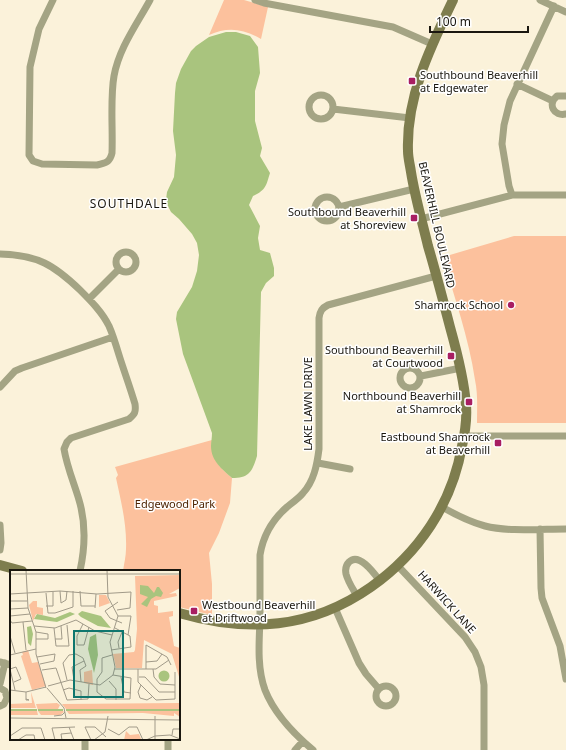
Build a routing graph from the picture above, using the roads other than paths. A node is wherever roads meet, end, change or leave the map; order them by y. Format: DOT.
graph roads {
  1 [pos="53,0"];
  2 [pos="150,0"];
  3 [pos="254,0"];
  4 [pos="453,0"];
  5 [pos="540,0"];
  6 [pos="554,6"];
  7 [pos="566,12"];
  8 [pos="432,44"];
  9 [pos="517,84"];
  10 [pos="566,96"];
  11 [pos="553,101"];
  12 [pos="333,109"];
  13 [pos="566,114"];
  14 [pos="410,118"];
  15 [pos="414,189"];
  16 [pos="512,195"];
  17 [pos="566,195"];
  18 [pos="339,206"];
  19 [pos="421,219"];
  20 [pos="0,254"];
  21 [pos="119,269"];
  22 [pos="436,276"];
  23 [pos="89,299"];
  24 [pos="113,337"];
  25 [pos="461,368"];
  26 [pos="421,376"];
  27 [pos="0,386"];
  28 [pos="464,436"];
  29 [pos="566,436"];
  30 [pos="318,463"];
  31 [pos="350,469"];
  32 [pos="442,507"];
  33 [pos="0,525"];
  34 [pos="540,529"];
  35 [pos="566,529"];
  36 [pos="0,550"];
  37 [pos="0,565"];
  38 [pos="398,566"];
  39 [pos="18,570"];
  40 [pos="80,570"];
  41 [pos="380,580"];
  42 [pos="357,596"];
  43 [pos="335,608"];
  44 [pos="180,613"];
  45 [pos="260,624"];
  46 [pos="5,663"];
  47 [pos="566,679"];
  48 [pos="0,684"];
  49 [pos="0,688"];
  50 [pos="379,689"];
  51 [pos="0,706"];
  52 [pos="303,741"];
  53 [pos="295,750"];
  54 [pos="313,750"];
  55 [pos="484,750"];
  1 -- 2 [label="street"];
  3 -- 8 [label="street"];
  4 -- 8 [label="street, BEAVERHILL BOULEVARD"];
  5 -- 6 [label="street"];
  6 -- 7 [label="street"];
  6 -- 9 [label="street"];
  8 -- 14 [label="street, BEAVERHILL BOULEVARD"];
  9 -- 11 [label="street"];
  9 -- 16 [label="street"];
  10 -- 11 [label="street"];
  11 -- 13 [label="street"];
  12 -- 14 [label="street"];
  14 -- 15 [label="street, BEAVERHILL BOULEVARD"];
  15 -- 18 [label="street"];
  15 -- 19 [label="street, BEAVERHILL BOULEVARD"];
  16 -- 17 [label="street"];
  16 -- 19 [label="street"];
  19 -- 22 [label="street, BEAVERHILL BOULEVARD"];
  20 -- 23 [label="street"];
  21 -- 23 [label="street"];
  22 -- 25 [label="street, BEAVERHILL BOULEVARD"];
  22 -- 30 [label="street, LAKE LAWN DRIVE"];
  23 -- 24 [label="street"];
  24 -- 27 [label="street"];
  24 -- 40 [label="street"];
  25 -- 26 [label="street"];
  25 -- 28 [label="street, BEAVERHILL BOULEVARD"];
  28 -- 29 [label="street"];
  28 -- 32 [label="street, BEAVERHILL BOULEVARD"];
  30 -- 31 [label="street"];
  30 -- 45 [label="street, LAKE LAWN DRIVE"];
  32 -- 34 [label="street"];
  32 -- 38 [label="street, BEAVERHILL BOULEVARD"];
  33 -- 36 [label="street"];
  34 -- 35 [label="street"];
  34 -- 47 [label="street"];
  37 -- 39 [label="street"];
  38 -- 41 [label="street, BEAVERHILL BOULEVARD"];
  38 -- 55 [label="street, HARWICK LANE"];
  41 -- 42 [label="street, BEAVERHILL BOULEVARD"];
  41 -- 42 [label="street"];
  42 -- 43 [label="street, BEAVERHILL BOULEVARD"];
  43 -- 45 [label="street, BEAVERHILL BOULEVARD"];
  43 -- 50 [label="street"];
  44 -- 45 [label="street, BEAVERHILL BOULEVARD"];
  45 -- 52 [label="street, LAKE LAWN DRIVE"];
  46 -- 48 [label="street"];
  49 -- 51 [label="street"];
  52 -- 53 [label="street"];
  52 -- 54 [label="street, LAKE LAWN DRIVE"];
}
